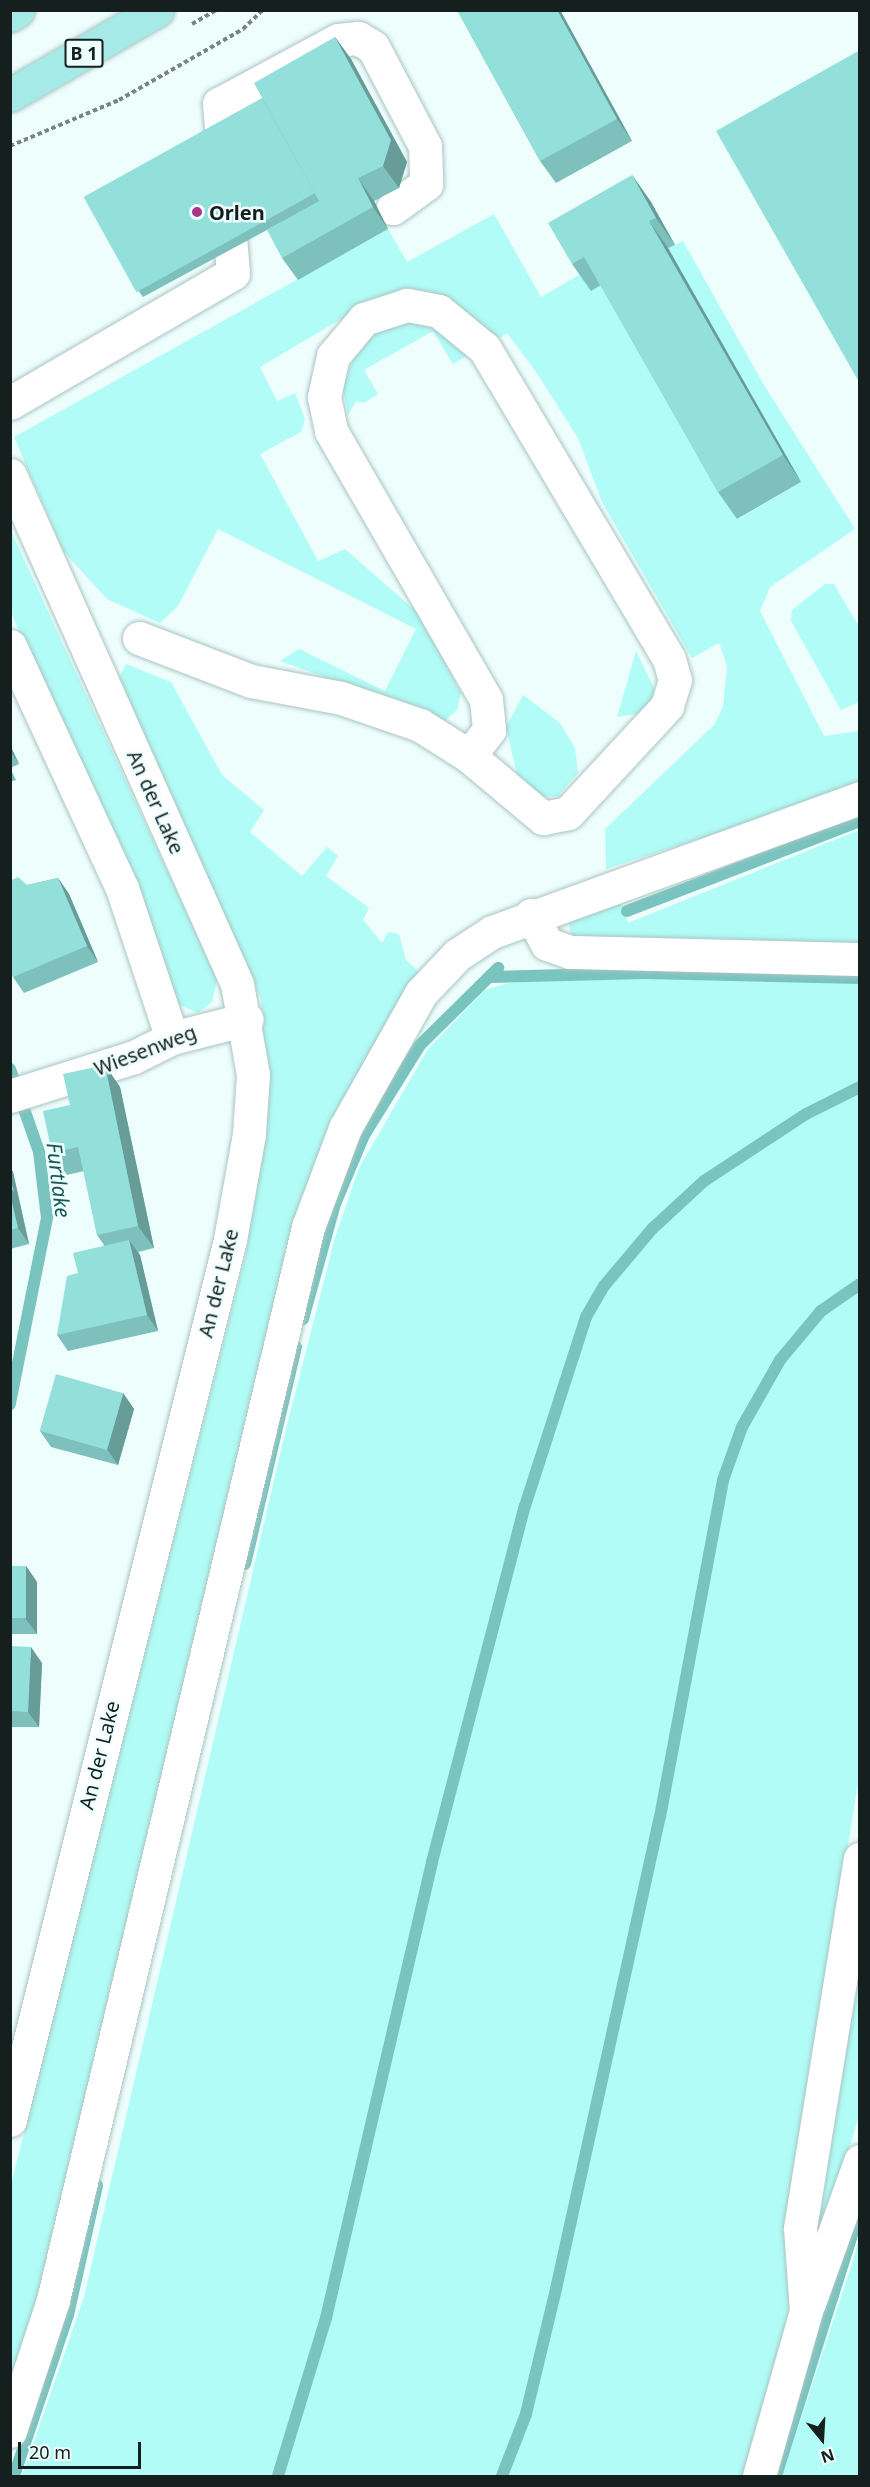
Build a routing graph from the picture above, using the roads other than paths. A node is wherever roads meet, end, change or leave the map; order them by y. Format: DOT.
graph roads {
  1 [pos="18,10"];
  2 [pos="157,10"];
  3 [pos="10,15"];
  4 [pos="10,95"];
  5 [pos="393,208"];
  6 [pos="10,403"];
  7 [pos="10,475"];
  8 [pos="139,638"];
  9 [pos="10,646"];
  10 [pos="469,756"];
  11 [pos="860,798"];
  12 [pos="531,915"];
  13 [pos="860,959"];
  14 [pos="247,1019"];
  15 [pos="172,1038"];
  16 [pos="10,1096"];
  17 [pos="860,1859"];
  18 [pos="10,2120"];
  19 [pos="860,2161"];
  20 [pos="806,2311"];
  21 [pos="10,2431"];
  22 [pos="759,2476"];
  1 -- 3 [label="main road"];
  2 -- 4 [label="main road, B 1"];
  5 -- 6 [label="street"];
  7 -- 14 [label="street, An der Lake"];
  8 -- 10 [label="street"];
  9 -- 15 [label="street"];
  10 -- 10 [label="street"];
  11 -- 12 [label="street"];
  12 -- 13 [label="street"];
  12 -- 21 [label="street"];
  14 -- 15 [label="street, Wiesenweg"];
  14 -- 18 [label="street, An der Lake"];
  15 -- 16 [label="street, Wiesenweg"];
  17 -- 20 [label="street"];
  19 -- 20 [label="street"];
  20 -- 22 [label="street"];
}
